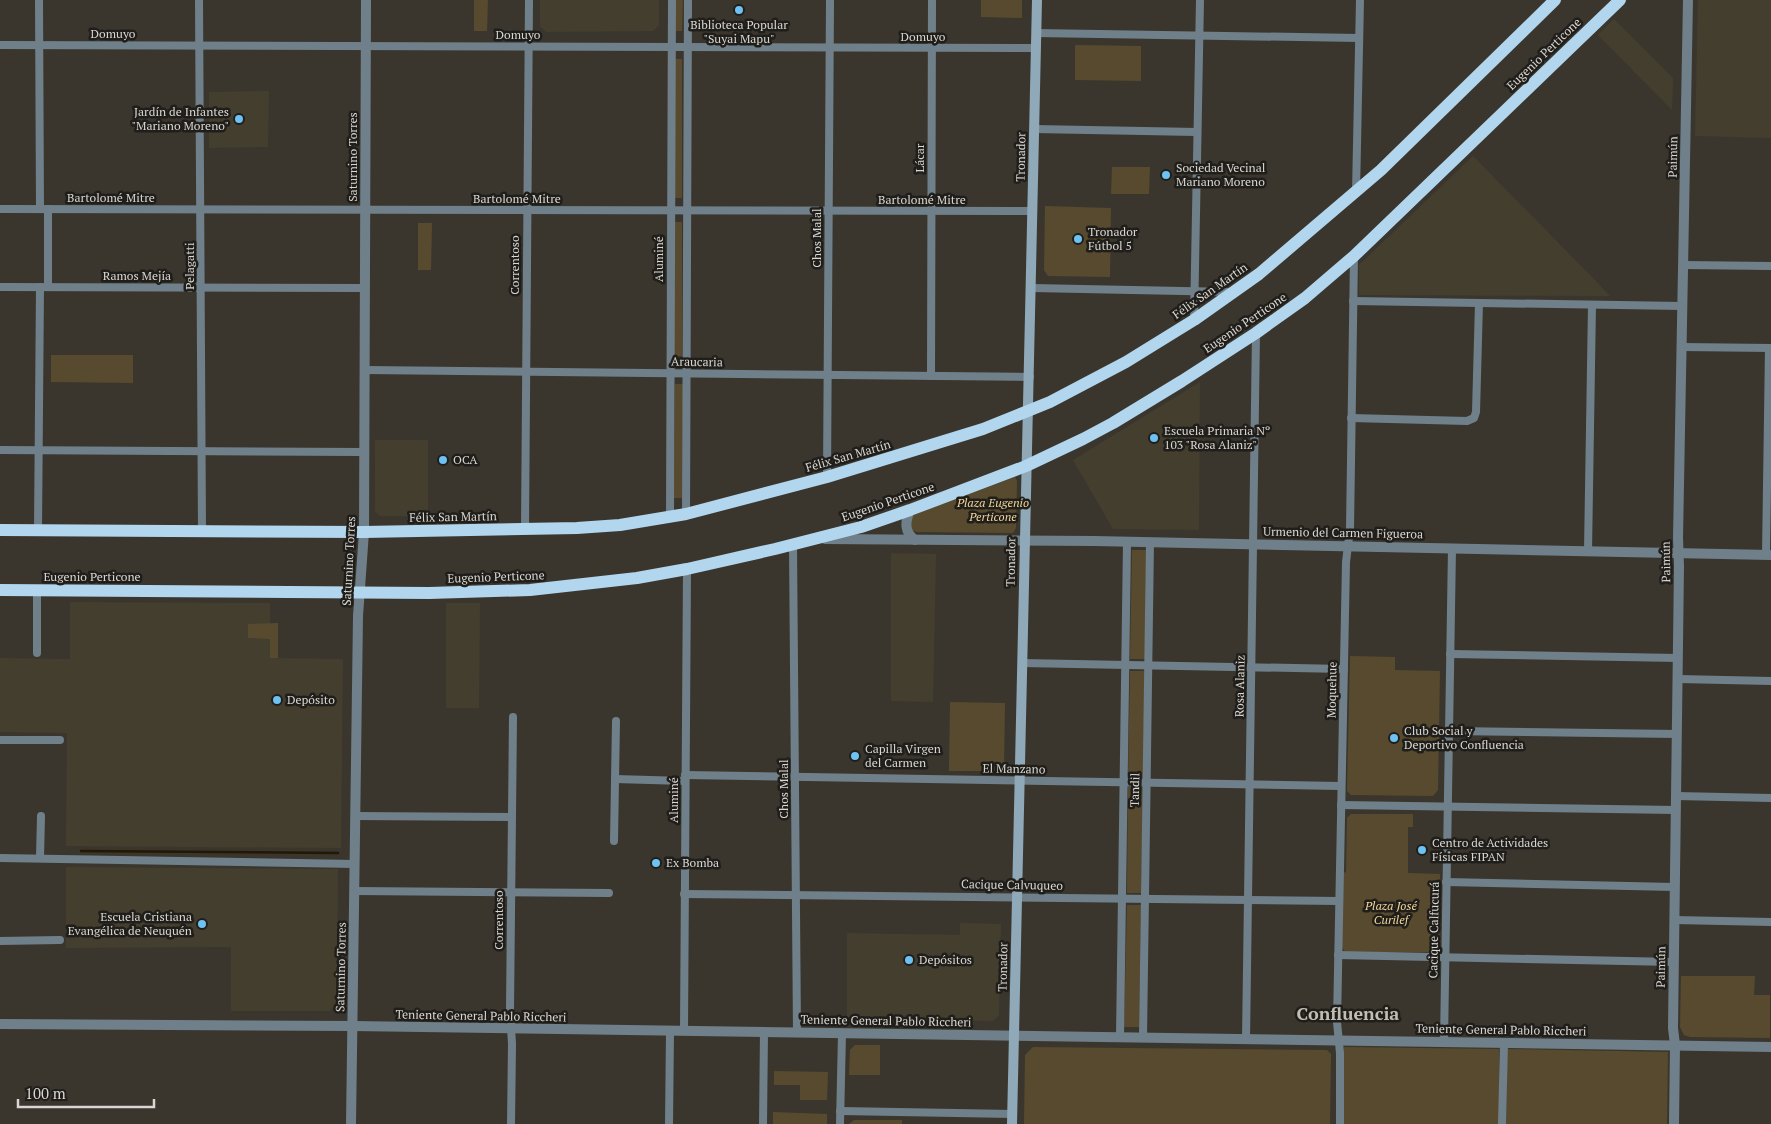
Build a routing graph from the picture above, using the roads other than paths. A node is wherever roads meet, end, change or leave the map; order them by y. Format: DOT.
graph roads {
  1 [pos="38,0"];
  2 [pos="200,0"];
  3 [pos="366,0"];
  4 [pos="529,0"];
  5 [pos="672,0"];
  6 [pos="688,0"];
  7 [pos="830,0"];
  8 [pos="932,0"];
  9 [pos="1037,0"];
  10 [pos="1200,0"];
  11 [pos="1360,0"];
  12 [pos="1555,0"];
  13 [pos="1620,0"];
  14 [pos="1688,0"];
  15 [pos="1036,33"];
  16 [pos="1199,36"];
  17 [pos="1359,38"];
  18 [pos="0,44"];
  19 [pos="39,45"];
  20 [pos="200,45"];
  21 [pos="366,46"];
  22 [pos="528,46"];
  23 [pos="671,47"];
  24 [pos="688,47"];
  25 [pos="830,48"];
  26 [pos="931,48"];
  27 [pos="1036,48"];
  28 [pos="1034,129"];
  29 [pos="1197,132"];
  30 [pos="1356,192"];
  31 [pos="0,209"];
  32 [pos="44,209"];
  33 [pos="201,209"];
  34 [pos="365,210"];
  35 [pos="527,210"];
  36 [pos="671,210"];
  37 [pos="687,210"];
  38 [pos="828,211"];
  39 [pos="931,211"];
  40 [pos="1033,211"];
  41 [pos="1354,256"];
  42 [pos="1683,265"];
  43 [pos="1771,266"];
  44 [pos="0,287"];
  45 [pos="44,287"];
  46 [pos="201,288"];
  47 [pos="365,288"];
  48 [pos="1032,288"];
  49 [pos="1194,291"];
  50 [pos="1235,292"];
  51 [pos="1352,301"];
  52 [pos="1479,303"];
  53 [pos="1592,305"];
  54 [pos="1682,306"];
  55 [pos="1194,320"];
  56 [pos="1256,333"];
  57 [pos="1682,347"];
  58 [pos="1770,348"];
  59 [pos="364,370"];
  60 [pos="526,372"];
  61 [pos="670,373"];
  62 [pos="687,373"];
  63 [pos="827,375"];
  64 [pos="931,376"];
  65 [pos="1030,377"];
  66 [pos="1029,412"];
  67 [pos="1351,418"];
  68 [pos="0,450"];
  69 [pos="38,450"];
  70 [pos="202,451"];
  71 [pos="364,452"];
  72 [pos="1026,466"];
  73 [pos="827,477"];
  74 [pos="910,510"];
  75 [pos="686,514"];
  76 [pos="670,517"];
  77 [pos="525,529"];
  78 [pos="0,530"];
  79 [pos="38,530"];
  80 [pos="202,531"];
  81 [pos="364,532"];
  82 [pos="817,538"];
  83 [pos="915,540"];
  84 [pos="1024,540"];
  85 [pos="1127,542"];
  86 [pos="1150,542"];
  87 [pos="1253,544"];
  88 [pos="793,545"];
  89 [pos="1348,546"];
  90 [pos="1452,548"];
  91 [pos="1588,551"];
  92 [pos="1678,553"];
  93 [pos="1768,555"];
  94 [pos="687,569"];
  95 [pos="0,590"];
  96 [pos="37,591"];
  97 [pos="359,593"];
  98 [pos="37,653"];
  99 [pos="1450,654"];
  100 [pos="1678,658"];
  101 [pos="1022,663"];
  102 [pos="1126,665"];
  103 [pos="1148,665"];
  104 [pos="1252,667"];
  105 [pos="1344,669"];
  106 [pos="1678,679"];
  107 [pos="1771,681"];
  108 [pos="513,716"];
  109 [pos="616,721"];
  110 [pos="1449,731"];
  111 [pos="1677,734"];
  112 [pos="0,740"];
  113 [pos="60,740"];
  114 [pos="795,776"];
  115 [pos="685,778"];
  116 [pos="615,779"];
  117 [pos="1019,781"];
  118 [pos="1124,782"];
  119 [pos="1147,783"];
  120 [pos="1250,784"];
  121 [pos="1342,786"];
  122 [pos="1676,796"];
  123 [pos="1771,798"];
  124 [pos="1341,805"];
  125 [pos="1448,807"];
  126 [pos="1676,810"];
  127 [pos="41,816"];
  128 [pos="355,816"];
  129 [pos="511,817"];
  130 [pos="614,841"];
  131 [pos="0,858"];
  132 [pos="40,858"];
  133 [pos="355,864"];
  134 [pos="1446,882"];
  135 [pos="1675,887"];
  136 [pos="354,891"];
  137 [pos="511,892"];
  138 [pos="609,893"];
  139 [pos="684,894"];
  140 [pos="796,895"];
  141 [pos="1017,896"];
  142 [pos="1122,898"];
  143 [pos="1145,898"];
  144 [pos="1248,899"];
  145 [pos="1339,901"];
  146 [pos="1674,920"];
  147 [pos="1771,922"];
  148 [pos="60,940"];
  149 [pos="0,941"];
  150 [pos="1338,955"];
  151 [pos="1445,958"];
  152 [pos="1674,962"];
  153 [pos="0,1024"];
  154 [pos="352,1026"];
  155 [pos="511,1028"];
  156 [pos="670,1031"];
  157 [pos="684,1031"];
  158 [pos="764,1032"];
  159 [pos="797,1032"];
  160 [pos="842,1033"];
  161 [pos="1013,1035"];
  162 [pos="1120,1037"];
  163 [pos="1143,1037"];
  164 [pos="1246,1039"];
  165 [pos="1339,1040"];
  166 [pos="1444,1042"];
  167 [pos="1504,1043"];
  168 [pos="1675,1045"];
  169 [pos="1771,1047"];
  170 [pos="840,1112"];
  171 [pos="1013,1119"];
  172 [pos="352,1124"];
  173 [pos="511,1124"];
  174 [pos="669,1124"];
  175 [pos="763,1124"];
  176 [pos="840,1124"];
  177 [pos="1340,1124"];
  178 [pos="1502,1124"];
  179 [pos="1674,1124"];
  1 -- 19 [label="street"];
  2 -- 20 [label="street, Pelagatti"];
  3 -- 21 [label="street, Saturnino Torres"];
  4 -- 22 [label="street, Correntoso"];
  5 -- 23 [label="street, Aluminé"];
  6 -- 24 [label="street"];
  7 -- 25 [label="street, Chos Malal"];
  8 -- 26 [label="street, Lácar"];
  9 -- 15 [label="main road, Tronador"];
  10 -- 16 [label="street"];
  11 -- 17 [label="street"];
  12 -- 30 [label="highway, Félix San Martín"];
  13 -- 41 [label="highway, Eugenio Perticone"];
  14 -- 42 [label="street, Paimún"];
  15 -- 16 [label="street"];
  15 -- 27 [label="main road, Tronador"];
  16 -- 17 [label="street"];
  16 -- 29 [label="street"];
  17 -- 30 [label="street"];
  18 -- 19 [label="street, Domuyo"];
  19 -- 20 [label="street, Domuyo"];
  19 -- 32 [label="street"];
  20 -- 21 [label="street, Domuyo"];
  20 -- 33 [label="street, Pelagatti"];
  21 -- 22 [label="street, Domuyo"];
  21 -- 34 [label="street, Saturnino Torres"];
  22 -- 23 [label="street, Domuyo"];
  22 -- 35 [label="street, Correntoso"];
  23 -- 24 [label="street, Domuyo"];
  23 -- 36 [label="street, Aluminé"];
  24 -- 25 [label="street, Domuyo"];
  24 -- 37 [label="street"];
  25 -- 26 [label="street, Domuyo"];
  25 -- 38 [label="street, Chos Malal"];
  26 -- 27 [label="street, Domuyo"];
  26 -- 39 [label="street, Lácar"];
  27 -- 28 [label="main road, Tronador"];
  28 -- 29 [label="street"];
  28 -- 40 [label="main road, Tronador"];
  29 -- 49 [label="street"];
  30 -- 50 [label="highway, Félix San Martín"];
  31 -- 32 [label="street, Bartolomé Mitre"];
  32 -- 33 [label="street, Bartolomé Mitre"];
  32 -- 45 [label="street"];
  33 -- 34 [label="street, Bartolomé Mitre"];
  33 -- 46 [label="street, Pelagatti"];
  34 -- 35 [label="street, Bartolomé Mitre"];
  34 -- 47 [label="street, Saturnino Torres"];
  35 -- 36 [label="street, Bartolomé Mitre"];
  35 -- 60 [label="street, Correntoso"];
  36 -- 37 [label="street, Bartolomé Mitre"];
  36 -- 61 [label="street, Aluminé"];
  37 -- 38 [label="street, Bartolomé Mitre"];
  37 -- 62 [label="street"];
  38 -- 39 [label="street, Bartolomé Mitre"];
  38 -- 63 [label="street, Chos Malal"];
  39 -- 40 [label="street, Bartolomé Mitre"];
  39 -- 64 [label="street, Lácar"];
  40 -- 48 [label="main road, Tronador"];
  41 -- 51 [label="street, Moquehue"];
  41 -- 56 [label="highway, Eugenio Perticone"];
  42 -- 43 [label="street"];
  42 -- 54 [label="street, Paimún"];
  44 -- 45 [label="street, Ramos Mejía"];
  45 -- 46 [label="street, Ramos Mejía"];
  45 -- 69 [label="street"];
  46 -- 47 [label="street, Ramos Mejía"];
  46 -- 70 [label="street, Pelagatti"];
  47 -- 59 [label="street, Saturnino Torres"];
  48 -- 49 [label="street"];
  48 -- 65 [label="main road, Tronador"];
  49 -- 50 [label="street"];
  49 -- 55 [label="street"];
  50 -- 55 [label="highway, Félix San Martín"];
  51 -- 52 [label="street"];
  51 -- 67 [label="street, Moquehue"];
  52 -- 53 [label="street"];
  52 -- 67 [label="street"];
  53 -- 54 [label="street"];
  53 -- 91 [label="street"];
  54 -- 57 [label="street, Paimún"];
  55 -- 66 [label="highway, Félix San Martín"];
  56 -- 72 [label="highway, Eugenio Perticone"];
  56 -- 87 [label="street, Rosa Alaniz"];
  57 -- 58 [label="street"];
  57 -- 92 [label="street, Paimún"];
  58 -- 93 [label="street"];
  59 -- 60 [label="street, Araucaria"];
  59 -- 71 [label="street, Saturnino Torres"];
  60 -- 61 [label="street, Araucaria"];
  60 -- 77 [label="street, Correntoso"];
  61 -- 62 [label="street, Araucaria"];
  61 -- 76 [label="street, Aluminé"];
  62 -- 63 [label="street, Araucaria"];
  62 -- 75 [label="street"];
  63 -- 64 [label="street, Araucaria"];
  63 -- 73 [label="street, Chos Malal"];
  64 -- 65 [label="street, Araucaria"];
  65 -- 66 [label="main road, Tronador"];
  66 -- 72 [label="main road, Tronador"];
  66 -- 73 [label="highway, Félix San Martín"];
  67 -- 89 [label="street, Moquehue"];
  68 -- 69 [label="street"];
  69 -- 70 [label="street"];
  69 -- 79 [label="street"];
  70 -- 71 [label="street"];
  70 -- 80 [label="street, Pelagatti"];
  71 -- 81 [label="street, Saturnino Torres"];
  72 -- 74 [label="highway, Eugenio Perticone"];
  72 -- 84 [label="main road, Tronador"];
  73 -- 75 [label="highway, Félix San Martín"];
  74 -- 82 [label="highway, Eugenio Perticone"];
  74 -- 83 [label="street"];
  75 -- 76 [label="highway, Félix San Martín"];
  76 -- 77 [label="highway, Félix San Martín"];
  77 -- 81 [label="highway, Félix San Martín"];
  78 -- 79 [label="highway, Félix San Martín"];
  79 -- 80 [label="highway, Félix San Martín"];
  80 -- 81 [label="highway, Félix San Martín"];
  81 -- 97 [label="street, Saturnino Torres"];
  82 -- 83 [label="street, Urmenio del Carmen Figueroa"];
  82 -- 88 [label="highway, Eugenio Perticone"];
  83 -- 84 [label="street, Urmenio del Carmen Figueroa"];
  84 -- 85 [label="street, Urmenio del Carmen Figueroa"];
  84 -- 101 [label="main road, Tronador"];
  85 -- 86 [label="street, Urmenio del Carmen Figueroa"];
  85 -- 102 [label="street, Tandil"];
  86 -- 87 [label="street, Urmenio del Carmen Figueroa"];
  86 -- 103 [label="street, Tandil"];
  87 -- 89 [label="street, Urmenio del Carmen Figueroa"];
  87 -- 104 [label="street, Rosa Alaniz"];
  88 -- 94 [label="highway, Eugenio Perticone"];
  88 -- 114 [label="street, Chos Malal"];
  89 -- 90 [label="street, Urmenio del Carmen Figueroa"];
  89 -- 105 [label="street, Moquehue"];
  90 -- 91 [label="street, Urmenio del Carmen Figueroa"];
  90 -- 99 [label="street, Cacique Calfucurá"];
  91 -- 92 [label="street, Urmenio del Carmen Figueroa"];
  92 -- 93 [label="street, Urmenio del Carmen Figueroa"];
  92 -- 100 [label="street, Paimún"];
  94 -- 97 [label="highway, Eugenio Perticone"];
  94 -- 115 [label="street, Aluminé"];
  95 -- 96 [label="highway, Eugenio Perticone"];
  96 -- 97 [label="highway, Eugenio Perticone"];
  96 -- 98 [label="street"];
  97 -- 128 [label="street, Saturnino Torres"];
  99 -- 100 [label="street"];
  99 -- 110 [label="street, Cacique Calfucurá"];
  100 -- 106 [label="street, Paimún"];
  101 -- 102 [label="street"];
  101 -- 117 [label="main road, Tronador"];
  102 -- 103 [label="street"];
  102 -- 118 [label="street, Tandil"];
  103 -- 104 [label="street"];
  103 -- 119 [label="street, Tandil"];
  104 -- 105 [label="street"];
  104 -- 120 [label="street, Rosa Alaniz"];
  105 -- 121 [label="street, Moquehue"];
  106 -- 107 [label="street"];
  106 -- 111 [label="street, Paimún"];
  108 -- 129 [label="street, Correntoso"];
  109 -- 116 [label="street"];
  110 -- 111 [label="street"];
  110 -- 125 [label="street, Cacique Calfucurá"];
  111 -- 122 [label="street, Paimún"];
  112 -- 113 [label="street"];
  114 -- 115 [label="street, El Manzano"];
  114 -- 117 [label="street, El Manzano"];
  114 -- 140 [label="street, Chos Malal"];
  115 -- 116 [label="street, El Manzano"];
  115 -- 139 [label="street, Aluminé"];
  116 -- 130 [label="street"];
  117 -- 118 [label="street, El Manzano"];
  117 -- 141 [label="main road, Tronador"];
  118 -- 119 [label="street, El Manzano"];
  118 -- 142 [label="street, Tandil"];
  119 -- 120 [label="street, El Manzano"];
  119 -- 143 [label="street, Tandil"];
  120 -- 121 [label="street, El Manzano"];
  120 -- 144 [label="street, Rosa Alaniz"];
  121 -- 124 [label="street, Moquehue"];
  122 -- 123 [label="street"];
  122 -- 126 [label="street, Paimún"];
  124 -- 125 [label="street"];
  124 -- 145 [label="street, Moquehue"];
  125 -- 126 [label="street"];
  125 -- 134 [label="street, Cacique Calfucurá"];
  126 -- 135 [label="street, Paimún"];
  127 -- 132 [label="street"];
  128 -- 129 [label="street"];
  128 -- 133 [label="street, Saturnino Torres"];
  129 -- 137 [label="street, Correntoso"];
  131 -- 132 [label="street"];
  132 -- 133 [label="street"];
  133 -- 136 [label="street, Saturnino Torres"];
  134 -- 135 [label="street"];
  134 -- 151 [label="street, Cacique Calfucurá"];
  135 -- 146 [label="street, Paimún"];
  136 -- 137 [label="street"];
  136 -- 154 [label="street, Saturnino Torres"];
  137 -- 138 [label="street"];
  137 -- 155 [label="street, Correntoso"];
  139 -- 140 [label="street, Cacique Calvuqueo"];
  139 -- 157 [label="street, Aluminé"];
  140 -- 141 [label="street, Cacique Calvuqueo"];
  140 -- 159 [label="street, Chos Malal"];
  141 -- 142 [label="street, Cacique Calvuqueo"];
  141 -- 161 [label="main road, Tronador"];
  142 -- 143 [label="street, Cacique Calvuqueo"];
  142 -- 162 [label="street, Tandil"];
  143 -- 144 [label="street, Cacique Calvuqueo"];
  143 -- 163 [label="street, Tandil"];
  144 -- 145 [label="street, Cacique Calvuqueo"];
  144 -- 164 [label="street, Rosa Alaniz"];
  145 -- 150 [label="street, Moquehue"];
  146 -- 147 [label="street"];
  146 -- 152 [label="street, Paimún"];
  148 -- 149 [label="street"];
  150 -- 151 [label="street"];
  150 -- 165 [label="street, Moquehue"];
  151 -- 152 [label="street"];
  151 -- 166 [label="street, Cacique Calfucurá"];
  152 -- 168 [label="street, Paimún"];
  153 -- 154 [label="street, Teniente General Pablo Riccheri"];
  154 -- 155 [label="street, Teniente General Pablo Riccheri"];
  154 -- 172 [label="street, Saturnino Torres"];
  155 -- 156 [label="street, Teniente General Pablo Riccheri"];
  155 -- 173 [label="street, Correntoso"];
  156 -- 157 [label="street, Teniente General Pablo Riccheri"];
  156 -- 174 [label="street"];
  157 -- 158 [label="street, Teniente General Pablo Riccheri"];
  158 -- 159 [label="street, Teniente General Pablo Riccheri"];
  158 -- 175 [label="street"];
  159 -- 160 [label="street, Teniente General Pablo Riccheri"];
  160 -- 161 [label="street, Teniente General Pablo Riccheri"];
  160 -- 170 [label="street"];
  161 -- 162 [label="street, Teniente General Pablo Riccheri"];
  161 -- 171 [label="main road, Tronador"];
  162 -- 163 [label="street, Teniente General Pablo Riccheri"];
  163 -- 164 [label="street, Teniente General Pablo Riccheri"];
  164 -- 165 [label="street, Teniente General Pablo Riccheri"];
  165 -- 166 [label="street, Teniente General Pablo Riccheri"];
  165 -- 177 [label="street, Moquehue"];
  166 -- 167 [label="street, Teniente General Pablo Riccheri"];
  167 -- 168 [label="street, Teniente General Pablo Riccheri"];
  167 -- 178 [label="street"];
  168 -- 169 [label="street, Teniente General Pablo Riccheri"];
  168 -- 179 [label="street, Paimún"];
  170 -- 171 [label="street"];
  170 -- 176 [label="street"];
}
